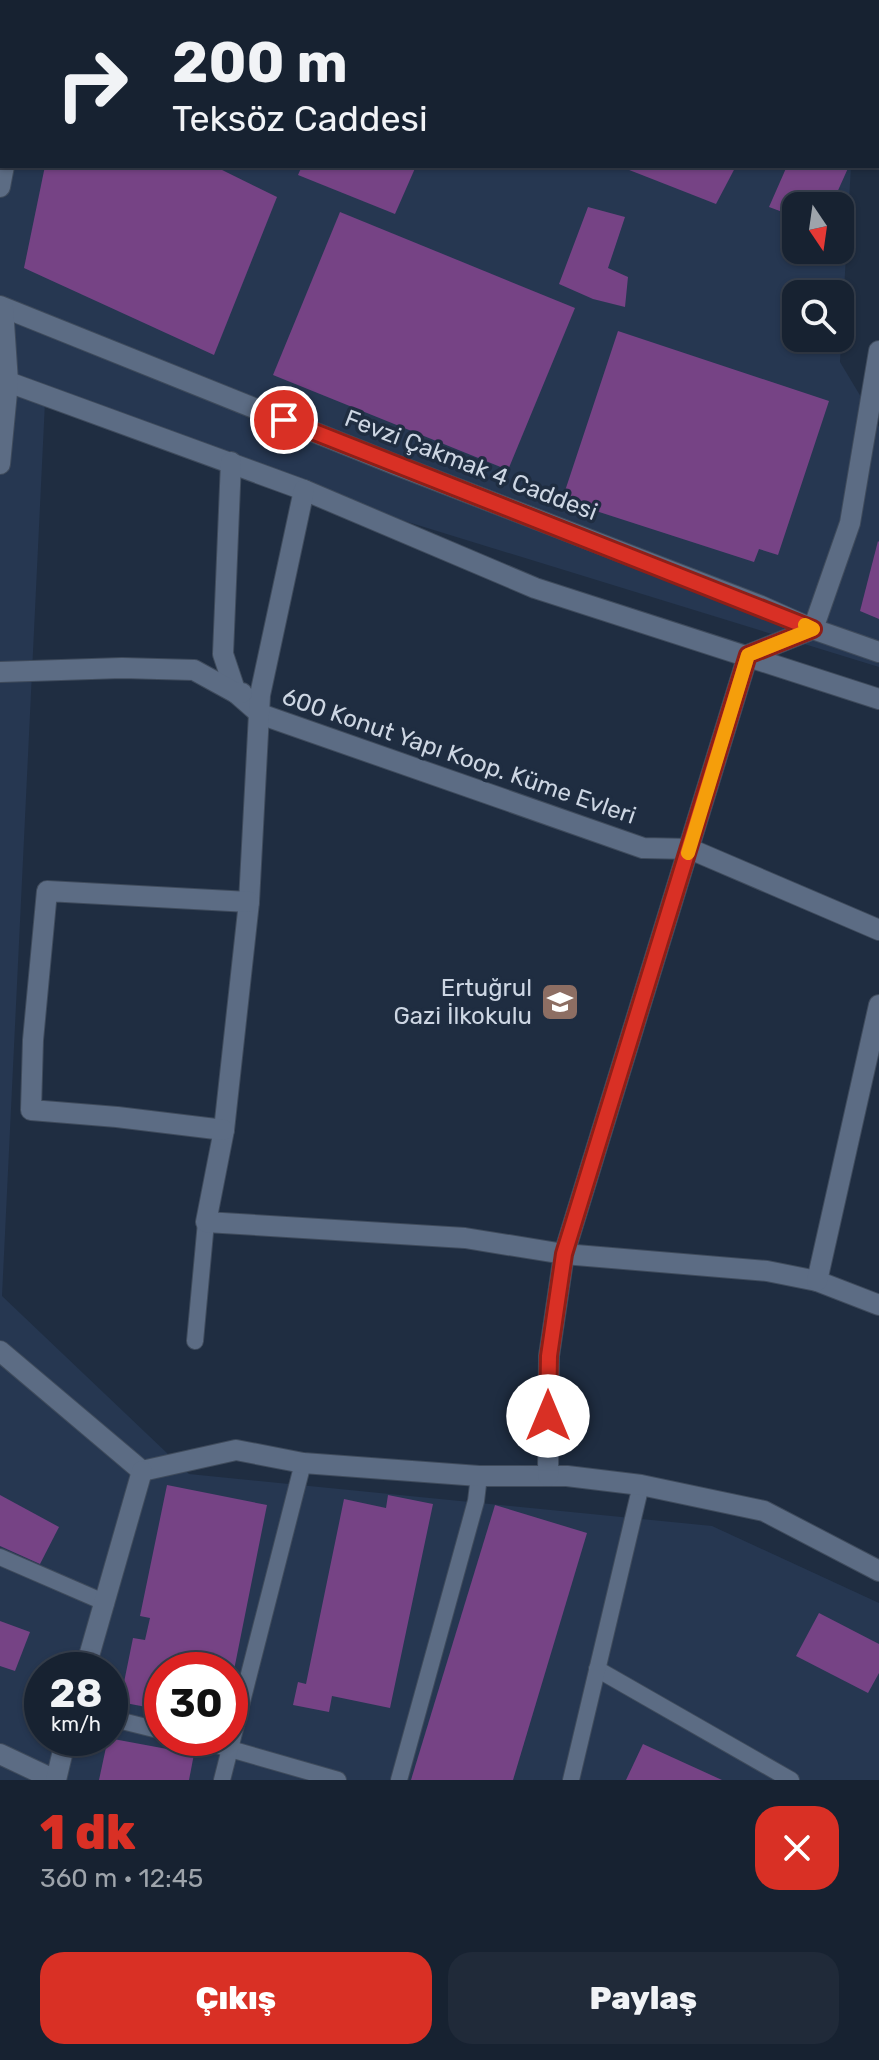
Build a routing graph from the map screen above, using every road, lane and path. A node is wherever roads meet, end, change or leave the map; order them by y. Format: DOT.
graph roads {
  1 [pos="2,307"];
  2 [pos="879,351"];
  3 [pos="4,380"];
  4 [pos="231,462"];
  5 [pos="0,464"];
  6 [pos="304,490"];
  7 [pos="813,629"];
  8 [pos="879,652"];
  9 [pos="748,655"];
  10 [pos="0,672"];
  11 [pos="236,693"];
  12 [pos="879,699"];
  13 [pos="260,704"];
  14 [pos="690,849"];
  15 [pos="249,902"];
  16 [pos="879,930"];
  17 [pos="879,1005"];
  18 [pos="224,1130"];
  19 [pos="206,1222"];
  20 [pos="564,1254"];
  21 [pos="817,1281"];
  22 [pos="879,1305"];
  23 [pos="195,1341"];
  24 [pos="0,1351"];
  25 [pos="303,1463"];
  26 [pos="142,1471"];
  27 [pos="479,1476"];
  28 [pos="548,1476"];
  29 [pos="641,1485"];
  30 [pos="0,1557"];
  31 [pos="879,1571"];
  32 [pos="106,1603"];
  33 [pos="91,1652"];
  34 [pos="597,1669"];
  35 [pos="248,1677"];
  36 [pos="248,1752"];
  37 [pos="0,1754"];
  38 [pos="62,1756"];
  39 [pos="228,1756"];
  40 [pos="56,1780"];
  41 [pos="222,1780"];
  42 [pos="338,1780"];
  43 [pos="399,1780"];
  44 [pos="571,1780"];
  45 [pos="791,1780"];
  1 -- 3 [label="street"];
  1 -- 7 [label="street, Fevzi Çakmak 4 Caddesi"];
  2 -- 7 [label="street"];
  3 -- 4 [label="street"];
  3 -- 5 [label="street"];
  4 -- 6 [label="street"];
  4 -- 11 [label="street"];
  6 -- 9 [label="street"];
  6 -- 13 [label="street, 600 Konut Yapı Koop. Küme Evleri"];
  7 -- 8 [label="street, Fevzi Çakmak 4 Caddesi"];
  7 -- 9 [label="street"];
  9 -- 12 [label="street"];
  9 -- 14 [label="street"];
  10 -- 11 [label="street, 600 Konut Yapı Koop. Küme Evleri"];
  11 -- 13 [label="street, 600 Konut Yapı Koop. Küme Evleri"];
  13 -- 14 [label="street, 600 Konut Yapı Koop. Küme Evleri"];
  13 -- 15 [label="street, 600 Konut Yapı Koop. Küme Evleri"];
  14 -- 16 [label="street, 600 Konut Yapı Koop. Küme Evleri"];
  14 -- 20 [label="street"];
  15 -- 18 [label="street, 600 Konut Yapı Koop. Küme Evleri"];
  15 -- 18 [label="street"];
  17 -- 21 [label="street"];
  18 -- 19 [label="street, 600 Konut Yapı Koop. Küme Evleri"];
  19 -- 20 [label="street"];
  19 -- 23 [label="lane"];
  20 -- 21 [label="street"];
  20 -- 28 [label="street"];
  21 -- 22 [label="street"];
  24 -- 26 [label="street"];
  25 -- 26 [label="street"];
  25 -- 27 [label="street"];
  25 -- 35 [label="lane"];
  26 -- 32 [label="street"];
  27 -- 28 [label="street"];
  27 -- 43 [label="lane"];
  28 -- 29 [label="street"];
  29 -- 31 [label="street"];
  29 -- 34 [label="lane"];
  30 -- 32 [label="lane"];
  32 -- 33 [label="street"];
  34 -- 44 [label="lane"];
  34 -- 45 [label="lane"];
  36 -- 42 [label="lane"];
  37 -- 40 [label="street"];
  38 -- 40 [label="street"];
  39 -- 41 [label="lane"];
}
